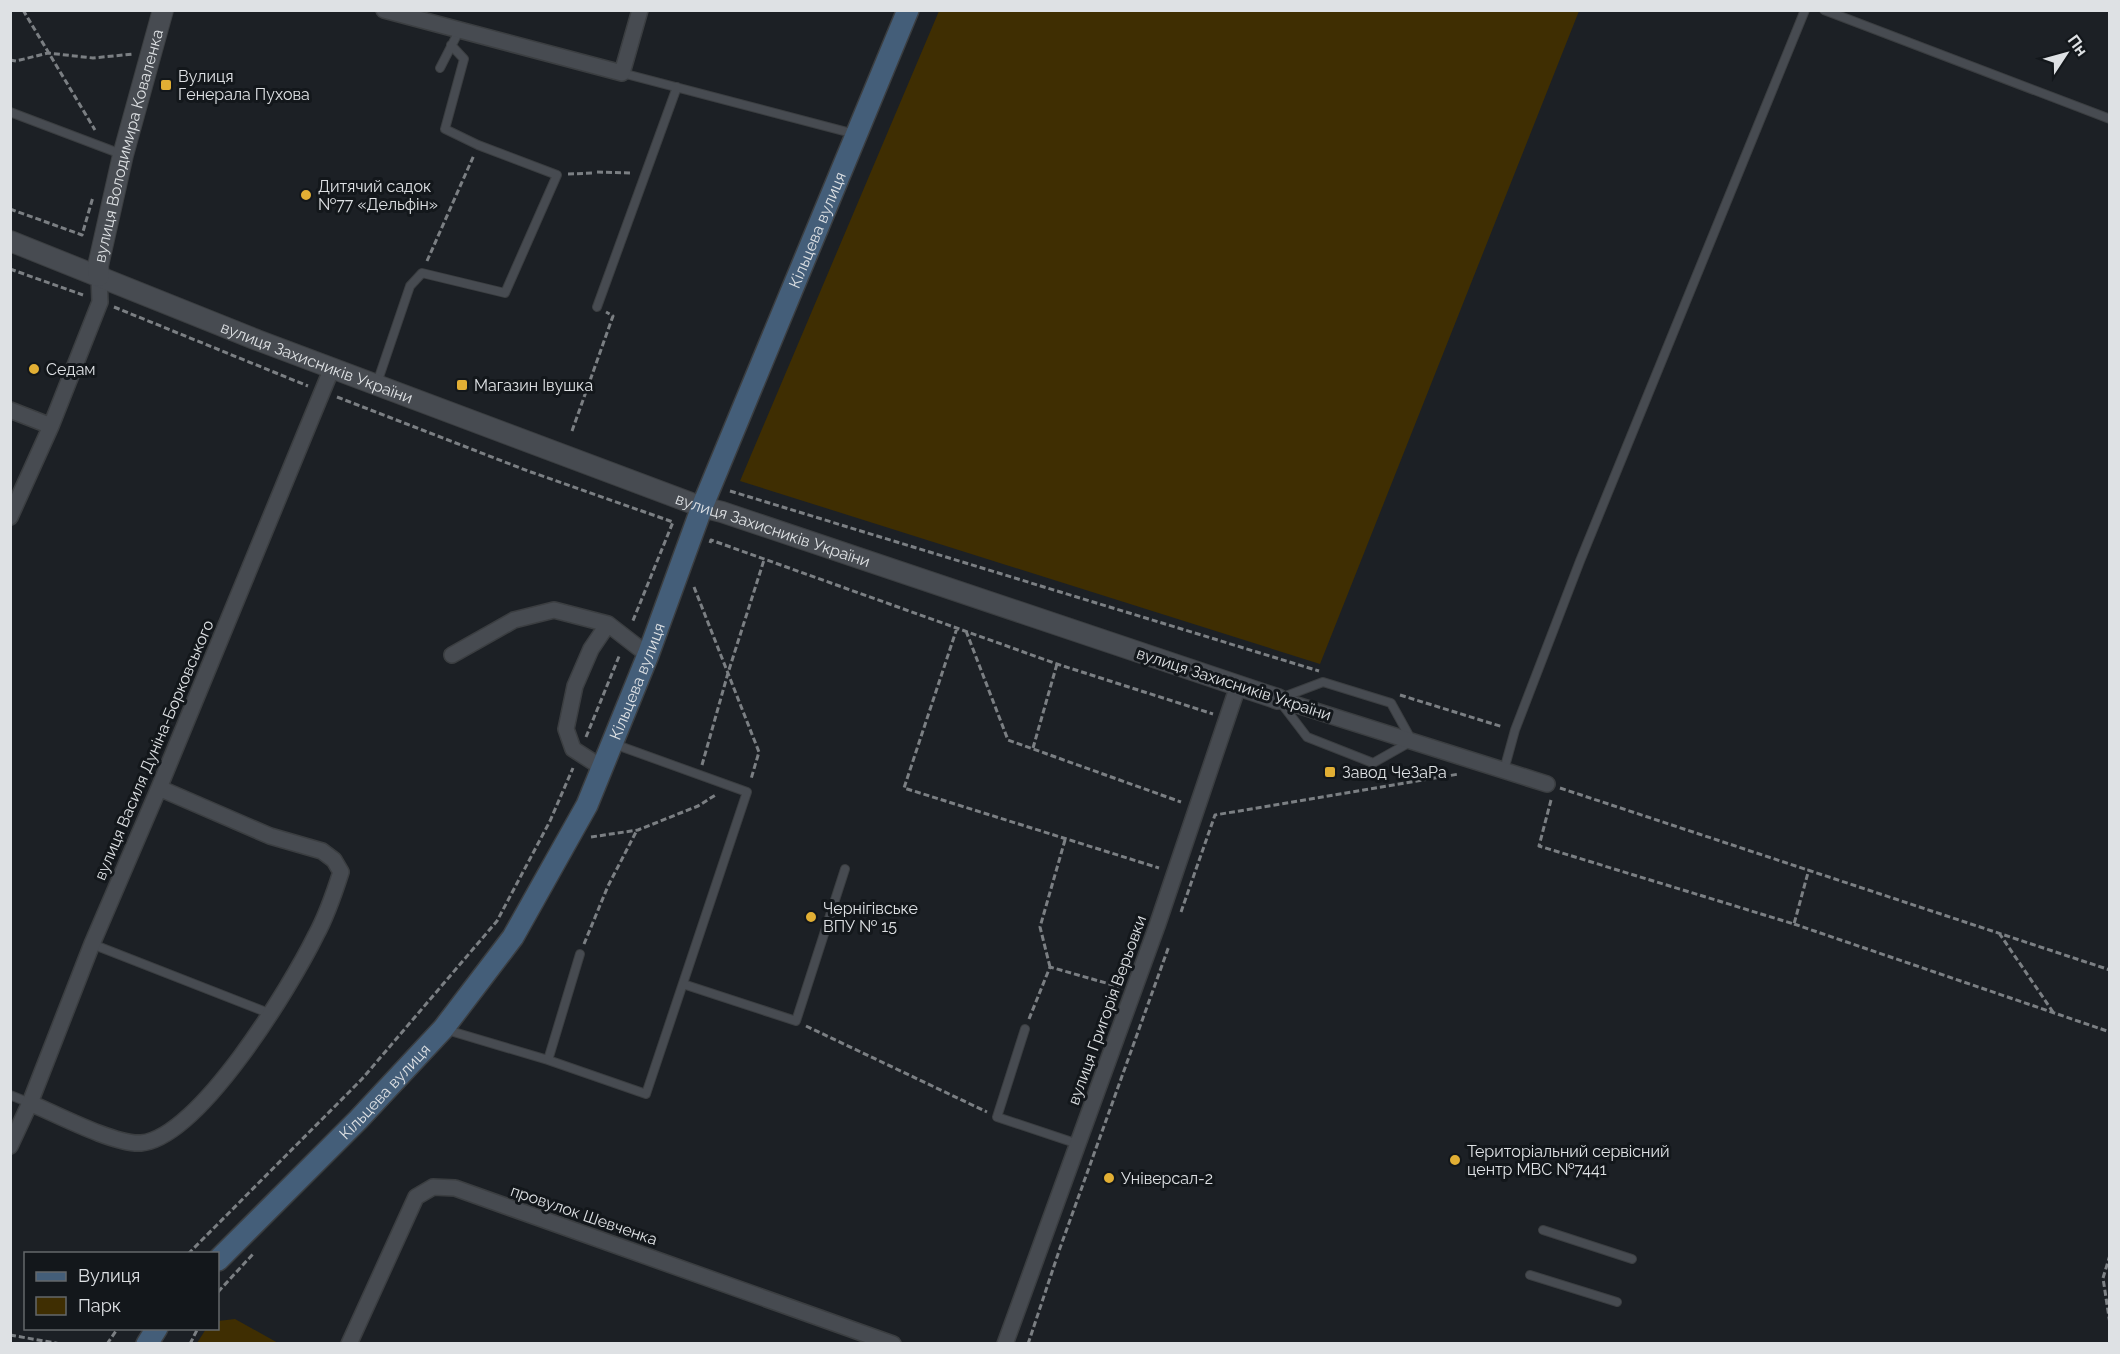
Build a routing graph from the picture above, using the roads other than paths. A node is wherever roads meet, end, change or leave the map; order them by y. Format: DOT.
graph roads {
  1 [pos="163,10"];
  2 [pos="384,10"];
  3 [pos="640,10"];
  4 [pos="908,10"];
  5 [pos="1805,10"];
  6 [pos="1824,10"];
  7 [pos="401,13"];
  8 [pos="459,31"];
  9 [pos="451,45"];
  10 [pos="440,68"];
  11 [pos="622,73"];
  12 [pos="677,87"];
  13 [pos="10,112"];
  14 [pos="2109,119"];
  15 [pos="856,134"];
  16 [pos="115,152"];
  17 [pos="10,241"];
  18 [pos="99,276"];
  19 [pos="597,307"];
  20 [pos="332,368"];
  21 [pos="376,384"];
  22 [pos="10,410"];
  23 [pos="51,426"];
  24 [pos="702,507"];
  25 [pos="10,517"];
  26 [pos="608,624"];
  27 [pos="648,655"];
  28 [pos="452,656"];
  29 [pos="1238,686"];
  30 [pos="1278,699"];
  31 [pos="1412,741"];
  32 [pos="611,742"];
  33 [pos="601,767"];
  34 [pos="1504,770"];
  35 [pos="1551,785"];
  36 [pos="159,788"];
  37 [pos="845,869"];
  38 [pos="92,944"];
  39 [pos="580,954"];
  40 [pos="683,984"];
  41 [pos="271,1014"];
  42 [pos="443,1029"];
  43 [pos="1025,1029"];
  44 [pos="548,1060"];
  45 [pos="10,1095"];
  46 [pos="30,1103"];
  47 [pos="1078,1144"];
  48 [pos="10,1146"];
  49 [pos="1543,1230"];
  50 [pos="219,1259"];
  51 [pos="1632,1259"];
  52 [pos="1530,1275"];
  53 [pos="1617,1302"];
  54 [pos="156,1330"];
  55 [pos="147,1344"];
  56 [pos="349,1344"];
  57 [pos="893,1344"];
  58 [pos="1005,1344"];
  1 -- 16 [label="street, вулиця Володимира Коваленка"];
  2 -- 7 [label="street"];
  3 -- 11 [label="street"];
  4 -- 15 [label="main road, Кільцева вулиця"];
  5 -- 34 [label="lane"];
  6 -- 14 [label="lane"];
  7 -- 8 [label="street"];
  8 -- 9 [label="lane"];
  8 -- 11 [label="street"];
  9 -- 10 [label="lane"];
  9 -- 21 [label="lane"];
  11 -- 12 [label="lane"];
  12 -- 15 [label="lane"];
  12 -- 19 [label="lane"];
  13 -- 16 [label="lane"];
  15 -- 24 [label="main road, Кільцева вулиця"];
  16 -- 18 [label="street, вулиця Володимира Коваленка"];
  17 -- 18 [label="street, вулиця Захисників України"];
  18 -- 20 [label="street, вулиця Захисників України"];
  18 -- 23 [label="street, вулиця Володимира Коваленка"];
  20 -- 21 [label="street, вулиця Захисників України"];
  20 -- 36 [label="street, вулиця Василя Дуніна-Борковського"];
  21 -- 24 [label="street, вулиця Захисників України"];
  22 -- 23 [label="street"];
  23 -- 25 [label="street, вулиця Володимира Коваленка"];
  24 -- 27 [label="main road, Кільцева вулиця"];
  24 -- 29 [label="street, вулиця Захисників України"];
  26 -- 27 [label="street"];
  26 -- 28 [label="street"];
  26 -- 33 [label="street"];
  27 -- 32 [label="main road, Кільцева вулиця"];
  29 -- 30 [label="street, вулиця Захисників України"];
  29 -- 47 [label="street, вулиця Григорія Верьовки"];
  30 -- 31 [label="street, вулиця Захисників України"];
  30 -- 31 [label="lane"];
  30 -- 31 [label="lane"];
  31 -- 34 [label="street, вулиця Захисників України"];
  32 -- 33 [label="main road, Кільцева вулиця"];
  32 -- 40 [label="lane"];
  33 -- 42 [label="main road, Кільцева вулиця"];
  34 -- 35 [label="street, вулиця Захисників України"];
  36 -- 38 [label="street, вулиця Василя Дуніна-Борковського"];
  36 -- 41 [label="street"];
  37 -- 40 [label="lane"];
  38 -- 41 [label="lane"];
  38 -- 46 [label="street, вулиця Василя Дуніна-Борковського"];
  39 -- 44 [label="lane"];
  40 -- 44 [label="lane"];
  41 -- 46 [label="street"];
  42 -- 44 [label="lane"];
  42 -- 50 [label="main road, Кільцева вулиця"];
  43 -- 47 [label="lane"];
  45 -- 46 [label="lane"];
  46 -- 48 [label="street, вулиця Василя Дуніна-Борковського"];
  47 -- 58 [label="street, вулиця Григорія Верьовки"];
  49 -- 51 [label="lane"];
  52 -- 53 [label="lane"];
  54 -- 55 [label="main road"];
  56 -- 57 [label="street, провулок Шевченка"];
}
